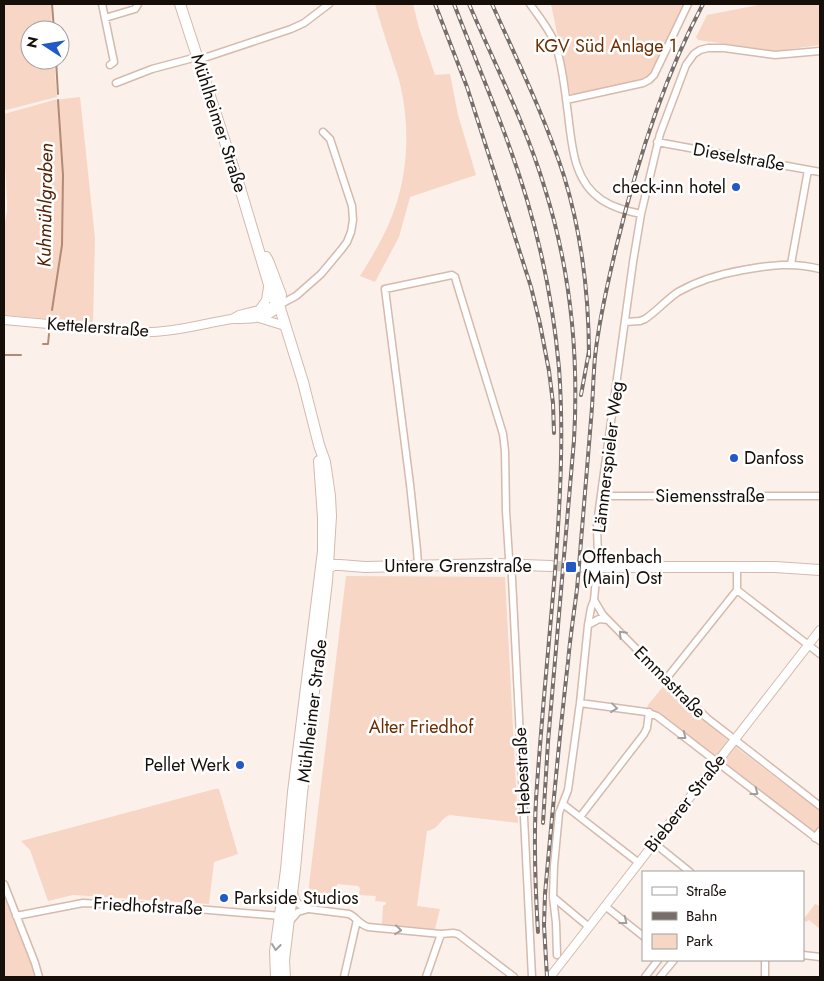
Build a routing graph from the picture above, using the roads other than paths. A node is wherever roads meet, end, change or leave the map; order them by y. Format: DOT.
graph roads {
  1 [pos="102,4"];
  2 [pos="138,4"];
  3 [pos="180,4"];
  4 [pos="329,4"];
  5 [pos="530,4"];
  6 [pos="688,4"];
  7 [pos="105,18"];
  8 [pos="820,51"];
  9 [pos="197,58"];
  10 [pos="110,65"];
  11 [pos="116,83"];
  12 [pos="566,100"];
  13 [pos="323,132"];
  14 [pos="657,142"];
  15 [pos="808,170"];
  16 [pos="820,172"];
  17 [pos="641,214"];
  18 [pos="257,243"];
  19 [pos="791,264"];
  20 [pos="820,269"];
  21 [pos="269,283"];
  22 [pos="278,305"];
  23 [pos="258,314"];
  24 [pos="4,320"];
  25 [pos="625,322"];
  26 [pos="286,330"];
  27 [pos="319,445"];
  28 [pos="601,496"];
  29 [pos="820,496"];
  30 [pos="330,546"];
  31 [pos="353,565"];
  32 [pos="418,565"];
  33 [pos="511,565"];
  34 [pos="820,565"];
  35 [pos="551,566"];
  36 [pos="365,567"];
  37 [pos="583,567"];
  38 [pos="597,567"];
  39 [pos="737,567"];
  40 [pos="775,567"];
  41 [pos="324,568"];
  42 [pos="820,570"];
  43 [pos="736,590"];
  44 [pos="594,600"];
  45 [pos="609,621"];
  46 [pos="588,625"];
  47 [pos="820,630"];
  48 [pos="809,644"];
  49 [pos="820,654"];
  50 [pos="666,679"];
  51 [pos="580,703"];
  52 [pos="649,712"];
  53 [pos="734,740"];
  54 [pos="716,762"];
  55 [pos="563,804"];
  56 [pos="820,806"];
  57 [pos="580,818"];
  58 [pos="820,832"];
  59 [pos="818,839"];
  60 [pos="654,844"];
  61 [pos="639,863"];
  62 [pos="689,871"];
  63 [pos="4,884"];
  64 [pos="293,885"];
  65 [pos="553,897"];
  66 [pos="605,906"];
  67 [pos="309,909"];
  68 [pos="16,916"];
  69 [pos="284,920"];
  70 [pos="357,920"];
  71 [pos="590,927"];
  72 [pos="441,934"];
  73 [pos="642,935"];
  74 [pos="804,955"];
  75 [pos="820,957"];
  76 [pos="560,959"];
  77 [pos="657,961"];
  78 [pos="673,961"];
  79 [pos="765,961"];
  80 [pos="39,977"];
  81 [pos="276,977"];
  82 [pos="285,977"];
  83 [pos="344,977"];
  84 [pos="426,977"];
  85 [pos="514,977"];
  86 [pos="532,977"];
  87 [pos="550,977"];
  88 [pos="556,977"];
  89 [pos="644,977"];
  90 [pos="660,977"];
  91 [pos="765,977"];
  1 -- 7 [label="street"];
  2 -- 7 [label="street"];
  3 -- 9 [label="main road, Mühlheimer Straße"];
  4 -- 9 [label="street"];
  5 -- 12 [label="street"];
  6 -- 12 [label="street"];
  7 -- 10 [label="street"];
  8 -- 14 [label="street, Lämmerspieler Weg"];
  9 -- 11 [label="street"];
  9 -- 18 [label="main road, Mühlheimer Straße"];
  12 -- 17 [label="street"];
  13 -- 22 [label="street"];
  14 -- 15 [label="street, Dieselstraße"];
  14 -- 17 [label="street, Lämmerspieler Weg"];
  15 -- 16 [label="street, Dieselstraße"];
  15 -- 19 [label="street"];
  17 -- 25 [label="street, Lämmerspieler Weg"];
  18 -- 21 [label="main road, Mühlheimer Straße"];
  18 -- 22 [label="main road, Mühlheimer Straße"];
  19 -- 20 [label="street"];
  19 -- 25 [label="street"];
  21 -- 22 [label="main road, Mühlheimer Straße"];
  21 -- 23 [label="street"];
  22 -- 23 [label="street, Kettelerstraße"];
  22 -- 26 [label="main road, Mühlheimer Straße"];
  23 -- 24 [label="street, Kettelerstraße"];
  23 -- 26 [label="street"];
  25 -- 28 [label="street, Lämmerspieler Weg"];
  26 -- 27 [label="main road, Mühlheimer Straße"];
  27 -- 30 [label="main road, Mühlheimer Straße"];
  27 -- 41 [label="main road, Mühlheimer Straße"];
  28 -- 29 [label="street, Siemensstraße"];
  28 -- 38 [label="street, Lämmerspieler Weg"];
  30 -- 31 [label="main road"];
  30 -- 41 [label="main road, Mühlheimer Straße"];
  31 -- 36 [label="main road, Untere Grenzstraße"];
  31 -- 41 [label="main road, Untere Grenzstraße"];
  32 -- 33 [label="main road, Untere Grenzstraße"];
  32 -- 33 [label="street, Hebestraße"];
  32 -- 36 [label="main road, Untere Grenzstraße"];
  33 -- 35 [label="main road, Untere Grenzstraße"];
  33 -- 86 [label="street, Hebestraße"];
  34 -- 40 [label="main road"];
  36 -- 41 [label="main road, Untere Grenzstraße"];
  37 -- 38 [label="main road"];
  38 -- 39 [label="main road"];
  38 -- 44 [label="street, Lämmerspieler Weg"];
  39 -- 40 [label="main road"];
  39 -- 43 [label="street"];
  40 -- 42 [label="main road"];
  41 -- 64 [label="main road, Mühlheimer Straße"];
  41 -- 69 [label="main road, Mühlheimer Straße"];
  43 -- 48 [label="street"];
  43 -- 50 [label="street"];
  44 -- 45 [label="street, Emmastraße"];
  44 -- 46 [label="street, Lämmerspieler Weg"];
  45 -- 46 [label="street"];
  50 -- 45 [label="street, Emmastraße, one-way"];
  46 -- 51 [label="street, Lämmerspieler Weg"];
  47 -- 48 [label="street, Bieberer Straße"];
  48 -- 49 [label="street"];
  48 -- 53 [label="street, Bieberer Straße"];
  50 -- 53 [label="street, Emmastraße"];
  51 -- 52 [label="street, one-way"];
  51 -- 55 [label="street, Lämmerspieler Weg"];
  52 -- 54 [label="street, one-way"];
  52 -- 57 [label="street"];
  53 -- 54 [label="street, Bieberer Straße"];
  53 -- 56 [label="street, Emmastraße"];
  54 -- 59 [label="street, one-way"];
  54 -- 60 [label="street, Bieberer Straße"];
  55 -- 57 [label="street"];
  55 -- 65 [label="street, Lämmerspieler Weg"];
  57 -- 61 [label="street"];
  58 -- 59 [label="street"];
  60 -- 61 [label="street, Bieberer Straße"];
  60 -- 62 [label="street"];
  61 -- 66 [label="street, Bieberer Straße"];
  63 -- 68 [label="street"];
  64 -- 67 [label="street"];
  64 -- 69 [label="main road, Mühlheimer Straße"];
  65 -- 71 [label="street"];
  65 -- 76 [label="street, Lämmerspieler Weg"];
  66 -- 71 [label="street, Bieberer Straße"];
  66 -- 73 [label="street, one-way"];
  67 -- 69 [label="street"];
  67 -- 70 [label="street"];
  68 -- 69 [label="street, Friedhofstraße"];
  68 -- 80 [label="street"];
  69 -- 81 [label="main road, Mühlheimer Straße, one-way"];
  69 -- 82 [label="main road, Mühlheimer Straße"];
  70 -- 72 [label="street, one-way"];
  70 -- 83 [label="street"];
  71 -- 76 [label="street, Bieberer Straße"];
  72 -- 84 [label="street"];
  72 -- 85 [label="street"];
  74 -- 75 [label="street"];
  76 -- 87 [label="street, Bieberer Straße"];
  76 -- 88 [label="street"];
  77 -- 89 [label="street"];
  78 -- 90 [label="street"];
  79 -- 91 [label="street"];
}
